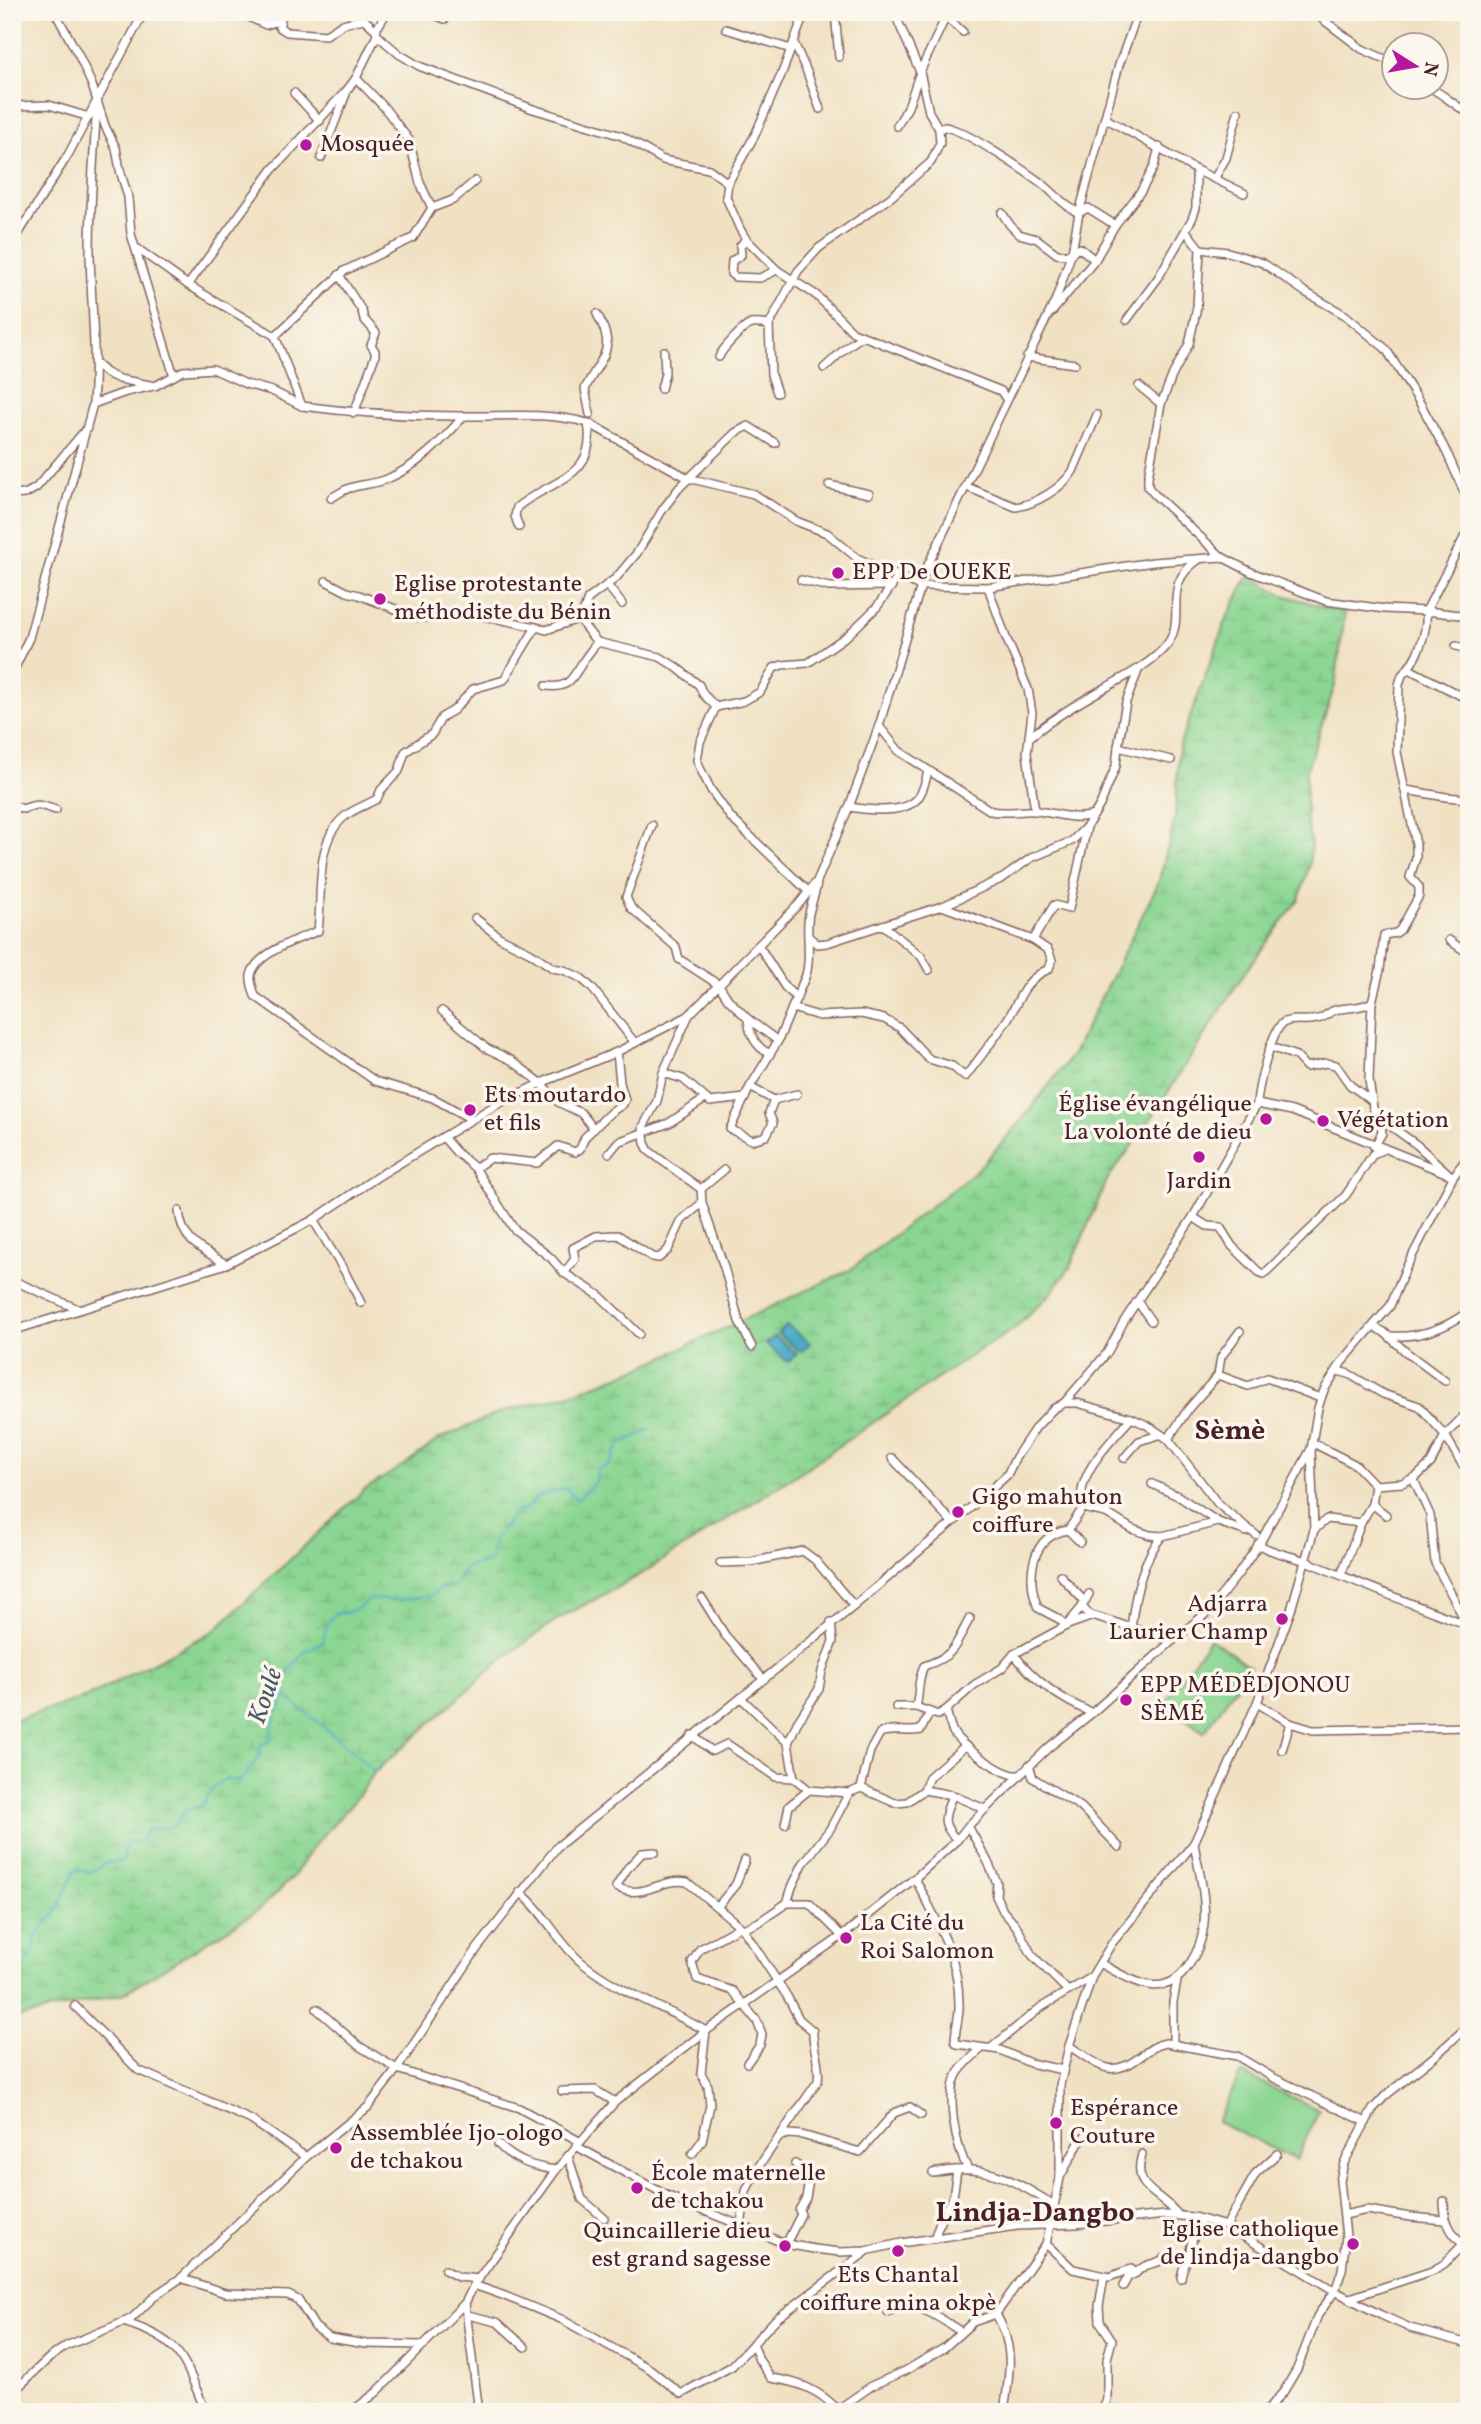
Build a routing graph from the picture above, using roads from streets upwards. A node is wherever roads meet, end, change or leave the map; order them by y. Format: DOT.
graph roads {
  1 [pos="55,12"];
  2 [pos="144,12"];
  3 [pos="238,12"];
  4 [pos="356,12"];
  5 [pos="387,12"];
  6 [pos="426,12"];
  7 [pos="455,12"];
  8 [pos="805,12"];
  9 [pos="835,12"];
  10 [pos="894,12"];
  11 [pos="1138,12"];
  12 [pos="1313,12"];
  13 [pos="947,15"];
  14 [pos="363,19"];
  15 [pos="726,29"];
  16 [pos="963,32"];
  17 [pos="376,33"];
  18 [pos="792,46"];
  19 [pos="1380,56"];
  20 [pos="839,57"];
  21 [pos="920,72"];
  22 [pos="356,78"];
  23 [pos="347,90"];
  24 [pos="294,93"];
  25 [pos="1449,102"];
  26 [pos="97,103"];
  27 [pos="12,106"];
  28 [pos="820,109"];
  29 [pos="1238,112"];
  30 [pos="1469,113"];
  31 [pos="89,117"];
  32 [pos="1105,118"];
  33 [pos="320,121"];
  34 [pos="897,126"];
  35 [pos="939,129"];
  36 [pos="1159,147"];
  37 [pos="321,158"];
  38 [pos="1196,170"];
  39 [pos="1214,179"];
  40 [pos="475,181"];
  41 [pos="728,183"];
  42 [pos="1244,193"];
  43 [pos="432,208"];
  44 [pos="1002,213"];
  45 [pos="1079,213"];
  46 [pos="1115,225"];
  47 [pos="1186,231"];
  48 [pos="746,239"];
  49 [pos="12,244"];
  50 [pos="138,249"];
  51 [pos="1200,249"];
  52 [pos="1073,252"];
  53 [pos="1095,260"];
  54 [pos="777,270"];
  55 [pos="339,275"];
  56 [pos="793,280"];
  57 [pos="188,285"];
  58 [pos="597,314"];
  59 [pos="1048,317"];
  60 [pos="1127,320"];
  61 [pos="769,325"];
  62 [pos="275,336"];
  63 [pos="862,337"];
  64 [pos="664,351"];
  65 [pos="719,357"];
  66 [pos="1027,357"];
  67 [pos="96,364"];
  68 [pos="1075,364"];
  69 [pos="824,368"];
  70 [pos="174,376"];
  71 [pos="155,386"];
  72 [pos="1139,386"];
  73 [pos="661,389"];
  74 [pos="776,393"];
  75 [pos="1006,398"];
  76 [pos="93,404"];
  77 [pos="1161,404"];
  78 [pos="302,406"];
  79 [pos="354,413"];
  80 [pos="590,414"];
  81 [pos="1097,415"];
  82 [pos="463,416"];
  83 [pos="587,423"];
  84 [pos="89,426"];
  85 [pos="775,443"];
  86 [pos="688,478"];
  87 [pos="829,485"];
  88 [pos="967,487"];
  89 [pos="869,494"];
  90 [pos="12,495"];
  91 [pos="331,498"];
  92 [pos="1469,503"];
  93 [pos="519,527"];
  94 [pos="1469,528"];
  95 [pos="1222,557"];
  96 [pos="1200,559"];
  97 [pos="898,577"];
  98 [pos="802,580"];
  99 [pos="326,581"];
  100 [pos="607,585"];
  101 [pos="892,586"];
  102 [pos="920,586"];
  103 [pos="988,587"];
  104 [pos="622,604"];
  105 [pos="1426,611"];
  106 [pos="1469,616"];
  107 [pos="581,618"];
  108 [pos="536,627"];
  109 [pos="597,642"];
  110 [pos="1456,646"];
  111 [pos="1469,649"];
  112 [pos="1409,669"];
  113 [pos="1138,670"];
  114 [pos="12,674"];
  115 [pos="545,686"];
  116 [pos="1469,700"];
  117 [pos="716,707"];
  118 [pos="879,726"];
  119 [pos="1030,737"];
  120 [pos="1118,747"];
  121 [pos="1171,760"];
  122 [pos="928,771"];
  123 [pos="1406,790"];
  124 [pos="1469,799"];
  125 [pos="12,805"];
  126 [pos="849,807"];
  127 [pos="56,810"];
  128 [pos="1035,811"];
  129 [pos="1094,814"];
  130 [pos="652,825"];
  131 [pos="1087,826"];
  132 [pos="817,881"];
  133 [pos="809,892"];
  134 [pos="942,906"];
  135 [pos="475,918"];
  136 [pos="883,925"];
  137 [pos="809,937"];
  138 [pos="1033,940"];
  139 [pos="1449,940"];
  140 [pos="759,946"];
  141 [pos="1469,954"];
  142 [pos="929,970"];
  143 [pos="719,985"];
  144 [pos="797,998"];
  145 [pos="1371,1002"];
  146 [pos="792,1008"];
  147 [pos="442,1011"];
  148 [pos="688,1016"];
  149 [pos="748,1020"];
  150 [pos="778,1041"];
  151 [pos="635,1042"];
  152 [pos="1271,1047"];
  153 [pos="617,1052"];
  154 [pos="769,1054"];
  155 [pos="663,1073"];
  156 [pos="541,1083"];
  157 [pos="750,1087"];
  158 [pos="797,1094"];
  159 [pos="745,1098"];
  160 [pos="705,1099"];
  161 [pos="774,1100"];
  162 [pos="1372,1101"];
  163 [pos="1257,1104"];
  164 [pos="1378,1117"];
  165 [pos="471,1119"];
  166 [pos="594,1129"];
  167 [pos="643,1133"];
  168 [pos="443,1137"];
  169 [pos="1374,1149"];
  170 [pos="609,1153"];
  171 [pos="1469,1155"];
  172 [pos="475,1168"];
  173 [pos="1460,1168"];
  174 [pos="724,1170"];
  175 [pos="1469,1174"];
  176 [pos="1451,1176"];
  177 [pos="701,1189"];
  178 [pos="702,1203"];
  179 [pos="179,1212"];
  180 [pos="1193,1217"];
  181 [pos="313,1220"];
  182 [pos="226,1264"];
  183 [pos="564,1273"];
  184 [pos="12,1280"];
  185 [pos="1136,1301"];
  186 [pos="361,1303"];
  187 [pos="78,1309"];
  188 [pos="1469,1311"];
  189 [pos="1151,1321"];
  190 [pos="1374,1327"];
  191 [pos="12,1331"];
  192 [pos="1241,1331"];
  193 [pos="639,1334"];
  194 [pos="1389,1336"];
  195 [pos="752,1347"];
  196 [pos="1338,1371"];
  197 [pos="1218,1375"];
  198 [pos="1445,1381"];
  199 [pos="1320,1398"];
  200 [pos="1064,1403"];
  201 [pos="1469,1411"];
  202 [pos="1132,1418"];
  203 [pos="1159,1435"];
  204 [pos="1445,1436"];
  205 [pos="1168,1439"];
  206 [pos="1312,1446"];
  207 [pos="892,1458"];
  208 [pos="1124,1458"];
  209 [pos="1469,1465"];
  210 [pos="1413,1478"];
  211 [pos="1152,1484"];
  212 [pos="1375,1485"];
  213 [pos="1373,1504"];
  214 [pos="1083,1508"];
  215 [pos="1315,1513"];
  216 [pos="1386,1515"];
  217 [pos="1327,1519"];
  218 [pos="952,1522"];
  219 [pos="1218,1522"];
  220 [pos="1361,1523"];
  221 [pos="1068,1530"];
  222 [pos="1314,1530"];
  223 [pos="1162,1536"];
  224 [pos="1258,1541"];
  225 [pos="1080,1542"];
  226 [pos="1305,1560"];
  227 [pos="720,1563"];
  228 [pos="1060,1575"];
  229 [pos="1341,1575"];
  230 [pos="702,1598"];
  231 [pos="1085,1601"];
  232 [pos="854,1606"];
  233 [pos="1093,1616"];
  234 [pos="970,1618"];
  235 [pos="831,1622"];
  236 [pos="1468,1624"];
  237 [pos="1067,1625"];
  238 [pos="1131,1629"];
  239 [pos="1172,1641"];
  240 [pos="1014,1654"];
  241 [pos="1020,1662"];
  242 [pos="1002,1668"];
  243 [pos="763,1679"];
  244 [pos="741,1698"];
  245 [pos="1257,1703"];
  246 [pos="896,1707"];
  247 [pos="916,1707"];
  248 [pos="938,1712"];
  249 [pos="1092,1713"];
  250 [pos="1290,1723"];
  251 [pos="1469,1727"];
  252 [pos="692,1735"];
  253 [pos="788,1743"];
  254 [pos="965,1746"];
  255 [pos="1282,1750"];
  256 [pos="1029,1765"];
  257 [pos="1000,1771"];
  258 [pos="1018,1778"];
  259 [pos="1033,1778"];
  260 [pos="794,1779"];
  261 [pos="861,1788"];
  262 [pos="809,1790"];
  263 [pos="924,1790"];
  264 [pos="1004,1791"];
  265 [pos="849,1793"];
  266 [pos="952,1795"];
  267 [pos="985,1809"];
  268 [pos="785,1824"];
  269 [pos="968,1826"];
  270 [pos="957,1840"];
  271 [pos="1194,1843"];
  272 [pos="1119,1847"];
  273 [pos="655,1852"];
  274 [pos="745,1860"];
  275 [pos="915,1878"];
  276 [pos="520,1892"];
  277 [pos="787,1903"];
  278 [pos="718,1906"];
  279 [pos="741,1928"];
  280 [pos="842,1936"];
  281 [pos="1100,1963"];
  282 [pos="1092,1976"];
  283 [pos="1177,1981"];
  284 [pos="778,1983"];
  285 [pos="1067,1990"];
  286 [pos="75,2006"];
  287 [pos="744,2006"];
  288 [pos="317,2009"];
  289 [pos="1469,2025"];
  290 [pos="706,2031"];
  291 [pos="1173,2043"];
  292 [pos="1069,2046"];
  293 [pos="991,2048"];
  294 [pos="981,2049"];
  295 [pos="747,2063"];
  296 [pos="397,2069"];
  297 [pos="1063,2070"];
  298 [pos="562,2091"];
  299 [pos="615,2102"];
  300 [pos="921,2115"];
  301 [pos="1366,2122"];
  302 [pos="1086,2136"];
  303 [pos="778,2138"];
  304 [pos="498,2144"];
  305 [pos="578,2144"];
  306 [pos="691,2154"];
  307 [pos="1142,2154"];
  308 [pos="1278,2154"];
  309 [pos="568,2156"];
  310 [pos="306,2157"];
  311 [pos="795,2164"];
  312 [pos="968,2169"];
  313 [pos="556,2170"];
  314 [pos="957,2170"];
  315 [pos="933,2173"];
  316 [pos="1060,2178"];
  317 [pos="1444,2201"];
  318 [pos="1054,2205"];
  319 [pos="1178,2215"];
  320 [pos="1344,2215"];
  321 [pos="604,2218"];
  322 [pos="1202,2219"];
  323 [pos="1445,2220"];
  324 [pos="1050,2225"];
  325 [pos="741,2226"];
  326 [pos="1226,2226"];
  327 [pos="934,2239"];
  328 [pos="1467,2239"];
  329 [pos="786,2244"];
  330 [pos="1046,2244"];
  331 [pos="866,2251"];
  332 [pos="1165,2258"];
  333 [pos="445,2270"];
  334 [pos="1136,2273"];
  335 [pos="1104,2277"];
  336 [pos="181,2278"];
  337 [pos="1181,2278"];
  338 [pos="477,2282"];
  339 [pos="1123,2286"];
  340 [pos="1335,2291"];
  341 [pos="1350,2298"];
  342 [pos="464,2303"];
  343 [pos="888,2312"];
  344 [pos="996,2314"];
  345 [pos="468,2315"];
  346 [pos="122,2322"];
  347 [pos="961,2332"];
  348 [pos="753,2343"];
  349 [pos="1469,2344"];
  350 [pos="424,2345"];
  351 [pos="525,2347"];
  352 [pos="12,2393"];
  353 [pos="835,2410"];
  354 [pos="206,2412"];
  355 [pos="351,2412"];
  356 [pos="479,2412"];
  357 [pos="1004,2412"];
  358 [pos="1102,2412"];
  359 [pos="1266,2412"];
  1 -- 26 [label="street"];
  2 -- 26 [label="street"];
  3 -- 14 [label="street"];
  4 -- 14 [label="street"];
  5 -- 17 [label="street"];
  6 -- 7 [label="street"];
  8 -- 18 [label="street"];
  9 -- 20 [label="street"];
  10 -- 21 [label="street"];
  11 -- 32 [label="street"];
  12 -- 19 [label="street"];
  13 -- 16 [label="street"];
  13 -- 21 [label="street"];
  14 -- 17 [label="street"];
  15 -- 18 [label="street"];
  17 -- 22 [label="street"];
  17 -- 41 [label="street"];
  18 -- 28 [label="street"];
  18 -- 41 [label="street"];
  21 -- 34 [label="street"];
  21 -- 35 [label="street"];
  22 -- 23 [label="street"];
  22 -- 43 [label="street"];
  23 -- 33 [label="street"];
  23 -- 37 [label="street"];
  24 -- 33 [label="street"];
  25 -- 30 [label="street"];
  26 -- 31 [label="street"];
  26 -- 50 [label="street"];
  26 -- 67 [label="street"];
  27 -- 31 [label="street"];
  29 -- 39 [label="street"];
  31 -- 49 [label="street"];
  32 -- 36 [label="street"];
  32 -- 45 [label="street"];
  33 -- 57 [label="street"];
  35 -- 45 [label="street"];
  35 -- 56 [label="street"];
  36 -- 38 [label="street"];
  36 -- 46 [label="street"];
  38 -- 39 [label="street"];
  38 -- 47 [label="street"];
  39 -- 42 [label="street"];
  40 -- 43 [label="street"];
  41 -- 48 [label="street"];
  43 -- 55 [label="street"];
  44 -- 52 [label="street"];
  45 -- 46 [label="street"];
  45 -- 52 [label="street"];
  46 -- 53 [label="street"];
  47 -- 51 [label="street"];
  47 -- 60 [label="street"];
  48 -- 54 [label="street"];
  48 -- 54 [label="street"];
  50 -- 57 [label="street"];
  50 -- 70 [label="street"];
  51 -- 77 [label="street"];
  51 -- 92 [label="street"];
  52 -- 53 [label="street"];
  52 -- 59 [label="street"];
  53 -- 59 [label="street"];
  54 -- 56 [label="street"];
  55 -- 62 [label="street"];
  55 -- 79 [label="street"];
  56 -- 61 [label="street"];
  56 -- 63 [label="street"];
  57 -- 62 [label="street"];
  58 -- 80 [label="street"];
  59 -- 66 [label="street"];
  61 -- 65 [label="street"];
  61 -- 74 [label="street"];
  62 -- 78 [label="street"];
  63 -- 69 [label="street"];
  63 -- 75 [label="street"];
  64 -- 73 [label="street"];
  66 -- 68 [label="street"];
  66 -- 75 [label="street"];
  67 -- 71 [label="street"];
  67 -- 76 [label="street"];
  70 -- 71 [label="street"];
  70 -- 78 [label="street"];
  71 -- 76 [label="street"];
  72 -- 77 [label="street"];
  75 -- 88 [label="street"];
  76 -- 84 [label="street"];
  77 -- 95 [label="street"];
  78 -- 79 [label="street"];
  79 -- 82 [label="street"];
  81 -- 88 [label="street"];
  82 -- 83 [label="street"];
  82 -- 91 [label="street"];
  83 -- 86 [label="street"];
  83 -- 93 [label="street"];
  84 -- 90 [label="street"];
  84 -- 114 [label="street"];
  85 -- 86 [label="street"];
  86 -- 97 [label="street"];
  86 -- 100 [label="street"];
  87 -- 89 [label="street"];
  88 -- 102 [label="street"];
  94 -- 105 [label="street"];
  95 -- 96 [label="street"];
  95 -- 105 [label="street"];
  96 -- 103 [label="street"];
  96 -- 113 [label="street"];
  97 -- 101 [label="street"];
  97 -- 102 [label="street"];
  98 -- 101 [label="street"];
  99 -- 108 [label="street"];
  100 -- 104 [label="street"];
  100 -- 107 [label="street"];
  101 -- 117 [label="street"];
  102 -- 103 [label="street"];
  102 -- 118 [label="street"];
  103 -- 119 [label="street"];
  105 -- 106 [label="street"];
  105 -- 112 [label="street"];
  107 -- 108 [label="street"];
  107 -- 109 [label="street"];
  108 -- 165 [label="street"];
  109 -- 115 [label="street"];
  109 -- 117 [label="street"];
  110 -- 111 [label="street"];
  112 -- 116 [label="street"];
  112 -- 123 [label="street"];
  113 -- 119 [label="street"];
  113 -- 120 [label="street"];
  117 -- 133 [label="street"];
  118 -- 122 [label="street"];
  118 -- 126 [label="street"];
  119 -- 128 [label="street"];
  120 -- 121 [label="street"];
  120 -- 129 [label="street"];
  122 -- 126 [label="street"];
  122 -- 128 [label="street"];
  123 -- 124 [label="street"];
  123 -- 145 [label="street"];
  125 -- 127 [label="street"];
  126 -- 132 [label="street"];
  128 -- 129 [label="street"];
  129 -- 131 [label="street"];
  130 -- 143 [label="street"];
  131 -- 134 [label="street"];
  131 -- 138 [label="street"];
  132 -- 133 [label="street"];
  132 -- 137 [label="street"];
  133 -- 140 [label="street"];
  134 -- 136 [label="street"];
  134 -- 138 [label="street"];
  135 -- 151 [label="street"];
  136 -- 137 [label="street"];
  136 -- 142 [label="street"];
  137 -- 144 [label="street"];
  138 -- 146 [label="street"];
  139 -- 141 [label="street"];
  140 -- 143 [label="street"];
  140 -- 144 [label="street"];
  143 -- 148 [label="street"];
  143 -- 149 [label="street"];
  144 -- 146 [label="street"];
  145 -- 152 [label="street"];
  145 -- 162 [label="street"];
  146 -- 150 [label="street"];
  147 -- 156 [label="street"];
  148 -- 151 [label="street"];
  148 -- 155 [label="street"];
  149 -- 150 [label="street"];
  149 -- 154 [label="street"];
  150 -- 154 [label="street"];
  151 -- 153 [label="street"];
  152 -- 162 [label="street"];
  152 -- 163 [label="street"];
  153 -- 156 [label="street"];
  153 -- 166 [label="street"];
  154 -- 157 [label="street"];
  155 -- 160 [label="street"];
  155 -- 167 [label="street"];
  156 -- 165 [label="street"];
  156 -- 166 [label="street"];
  157 -- 159 [label="street"];
  157 -- 161 [label="street"];
  158 -- 161 [label="street"];
  159 -- 160 [label="street"];
  159 -- 161 [label="street"];
  160 -- 167 [label="street"];
  162 -- 164 [label="street"];
  163 -- 169 [label="street"];
  163 -- 180 [label="street"];
  164 -- 169 [label="street"];
  164 -- 176 [label="street"];
  165 -- 168 [label="street"];
  166 -- 172 [label="street"];
  167 -- 170 [label="street"];
  167 -- 177 [label="street"];
  168 -- 172 [label="street"];
  168 -- 181 [label="street"];
  169 -- 176 [label="street"];
  169 -- 180 [label="street"];
  171 -- 173 [label="street"];
  172 -- 183 [label="street"];
  173 -- 175 [label="street"];
  173 -- 176 [label="street"];
  174 -- 177 [label="street"];
  176 -- 190 [label="street"];
  177 -- 178 [label="street"];
  178 -- 183 [label="street"];
  178 -- 195 [label="street"];
  179 -- 182 [label="street"];
  180 -- 185 [label="street"];
  181 -- 182 [label="street"];
  181 -- 186 [label="street"];
  182 -- 187 [label="street"];
  183 -- 193 [label="street"];
  184 -- 187 [label="street"];
  185 -- 189 [label="street"];
  185 -- 200 [label="street"];
  187 -- 191 [label="street"];
  188 -- 194 [label="street"];
  190 -- 194 [label="street"];
  190 -- 196 [label="street"];
  192 -- 197 [label="street"];
  194 -- 198 [label="street"];
  196 -- 199 [label="street"];
  196 -- 204 [label="street"];
  197 -- 199 [label="street"];
  197 -- 205 [label="street"];
  199 -- 206 [label="street"];
  200 -- 202 [label="street"];
  200 -- 218 [label="street"];
  201 -- 204 [label="street"];
  202 -- 203 [label="street"];
  202 -- 214 [label="street"];
  203 -- 205 [label="street"];
  203 -- 208 [label="street"];
  204 -- 209 [label="street"];
  204 -- 210 [label="street"];
  205 -- 224 [label="street"];
  206 -- 212 [label="street"];
  206 -- 215 [label="street"];
  206 -- 224 [label="street"];
  207 -- 218 [label="street"];
  210 -- 212 [label="street"];
  210 -- 236 [label="street"];
  211 -- 219 [label="street"];
  212 -- 213 [label="street"];
  213 -- 216 [label="street"];
  213 -- 220 [label="street"];
  214 -- 221 [label="street"];
  214 -- 223 [label="street"];
  215 -- 217 [label="street"];
  215 -- 222 [label="street"];
  217 -- 220 [label="street"];
  217 -- 222 [label="street"];
  218 -- 232 [label="street"];
  219 -- 223 [label="street"];
  219 -- 224 [label="street"];
  220 -- 229 [label="street"];
  221 -- 225 [label="street"];
  221 -- 237 [label="street"];
  222 -- 226 [label="street"];
  223 -- 238 [label="street"];
  224 -- 226 [label="street"];
  224 -- 239 [label="street"];
  226 -- 229 [label="street"];
  226 -- 245 [label="street"];
  227 -- 232 [label="street"];
  228 -- 231 [label="street"];
  229 -- 236 [label="street"];
  230 -- 243 [label="street"];
  231 -- 233 [label="street"];
  231 -- 237 [label="street"];
  232 -- 235 [label="street"];
  233 -- 237 [label="street"];
  233 -- 238 [label="street"];
  234 -- 247 [label="street"];
  235 -- 243 [label="street"];
  235 -- 253 [label="street"];
  237 -- 240 [label="street"];
  238 -- 239 [label="street"];
  239 -- 249 [label="street"];
  240 -- 241 [label="street"];
  240 -- 242 [label="street"];
  241 -- 242 [label="street"];
  241 -- 249 [label="street"];
  242 -- 248 [label="street"];
  243 -- 244 [label="street"];
  244 -- 252 [label="street"];
  244 -- 253 [label="street"];
  245 -- 250 [label="street"];
  245 -- 271 [label="street"];
  246 -- 247 [label="street"];
  247 -- 248 [label="street"];
  248 -- 254 [label="street"];
  248 -- 261 [label="street"];
  249 -- 256 [label="street"];
  250 -- 251 [label="street"];
  250 -- 255 [label="street"];
  252 -- 260 [label="street"];
  252 -- 276 [label="street"];
  253 -- 260 [label="street"];
  254 -- 257 [label="street"];
  254 -- 263 [label="street"];
  256 -- 258 [label="street"];
  256 -- 259 [label="street"];
  257 -- 258 [label="street"];
  257 -- 264 [label="street"];
  258 -- 259 [label="street"];
  258 -- 264 [label="street"];
  259 -- 272 [label="street"];
  260 -- 262 [label="street"];
  261 -- 263 [label="street"];
  261 -- 265 [label="street"];
  262 -- 265 [label="street"];
  262 -- 268 [label="street"];
  263 -- 266 [label="street"];
  264 -- 267 [label="street"];
  265 -- 277 [label="street"];
  266 -- 267 [label="street"];
  266 -- 270 [label="street"];
  267 -- 269 [label="street"];
  269 -- 270 [label="street"];
  269 -- 285 [label="street"];
  270 -- 275 [label="street"];
  271 -- 281 [label="street"];
  271 -- 283 [label="street"];
  273 -- 278 [label="street"];
  274 -- 278 [label="street"];
  275 -- 280 [label="street"];
  275 -- 294 [label="street"];
  276 -- 290 [label="street"];
  276 -- 296 [label="street"];
  277 -- 279 [label="street"];
  277 -- 280 [label="street"];
  278 -- 279 [label="street"];
  279 -- 284 [label="street"];
  279 -- 287 [label="street"];
  280 -- 284 [label="street"];
  281 -- 282 [label="street"];
  281 -- 283 [label="street"];
  282 -- 285 [label="street"];
  282 -- 292 [label="street"];
  283 -- 291 [label="street"];
  284 -- 287 [label="street"];
  284 -- 303 [label="street"];
  285 -- 293 [label="street"];
  286 -- 310 [label="street"];
  287 -- 290 [label="street"];
  287 -- 295 [label="street"];
  288 -- 296 [label="street"];
  289 -- 301 [label="street"];
  290 -- 299 [label="street"];
  290 -- 306 [label="street"];
  291 -- 292 [label="street"];
  291 -- 301 [label="street"];
  292 -- 297 [label="street"];
  293 -- 294 [label="street"];
  293 -- 297 [label="street"];
  294 -- 312 [label="street"];
  296 -- 305 [label="street"];
  296 -- 310 [label="street"];
  297 -- 316 [label="street"];
  298 -- 299 [label="street"];
  299 -- 305 [label="street"];
  300 -- 303 [label="street"];
  301 -- 320 [label="street"];
  302 -- 316 [label="street"];
  303 -- 325 [label="street"];
  304 -- 313 [label="street"];
  305 -- 309 [label="street"];
  305 -- 325 [label="street"];
  307 -- 319 [label="street"];
  308 -- 326 [label="street"];
  309 -- 313 [label="street"];
  309 -- 321 [label="street"];
  310 -- 336 [label="street"];
  311 -- 329 [label="street"];
  312 -- 314 [label="street"];
  312 -- 318 [label="street"];
  313 -- 338 [label="street"];
  314 -- 315 [label="street"];
  314 -- 327 [label="street"];
  316 -- 318 [label="street"];
  317 -- 323 [label="street"];
  318 -- 324 [label="street"];
  319 -- 322 [label="street"];
  319 -- 324 [label="street"];
  320 -- 323 [label="street"];
  320 -- 340 [label="street"];
  322 -- 326 [label="street"];
  322 -- 337 [label="street"];
  323 -- 328 [label="street"];
  324 -- 327 [label="street"];
  324 -- 330 [label="street"];
  325 -- 329 [label="street"];
  326 -- 340 [label="street"];
  327 -- 331 [label="street"];
  328 -- 341 [label="street"];
  329 -- 331 [label="street"];
  330 -- 335 [label="street"];
  330 -- 344 [label="street"];
  331 -- 348 [label="street"];
  332 -- 334 [label="street"];
  333 -- 338 [label="street"];
  334 -- 335 [label="street"];
  334 -- 339 [label="street"];
  335 -- 358 [label="street"];
  336 -- 346 [label="street"];
  336 -- 350 [label="street"];
  338 -- 342 [label="street"];
  338 -- 348 [label="street"];
  340 -- 341 [label="street"];
  340 -- 359 [label="street"];
  341 -- 349 [label="street"];
  342 -- 345 [label="street"];
  342 -- 350 [label="street"];
  343 -- 347 [label="street"];
  344 -- 347 [label="street"];
  344 -- 357 [label="street"];
  345 -- 351 [label="street"];
  345 -- 356 [label="street"];
  346 -- 352 [label="street"];
  346 -- 354 [label="street"];
  347 -- 353 [label="street"];
  348 -- 353 [label="street"];
  350 -- 355 [label="street"];
}
